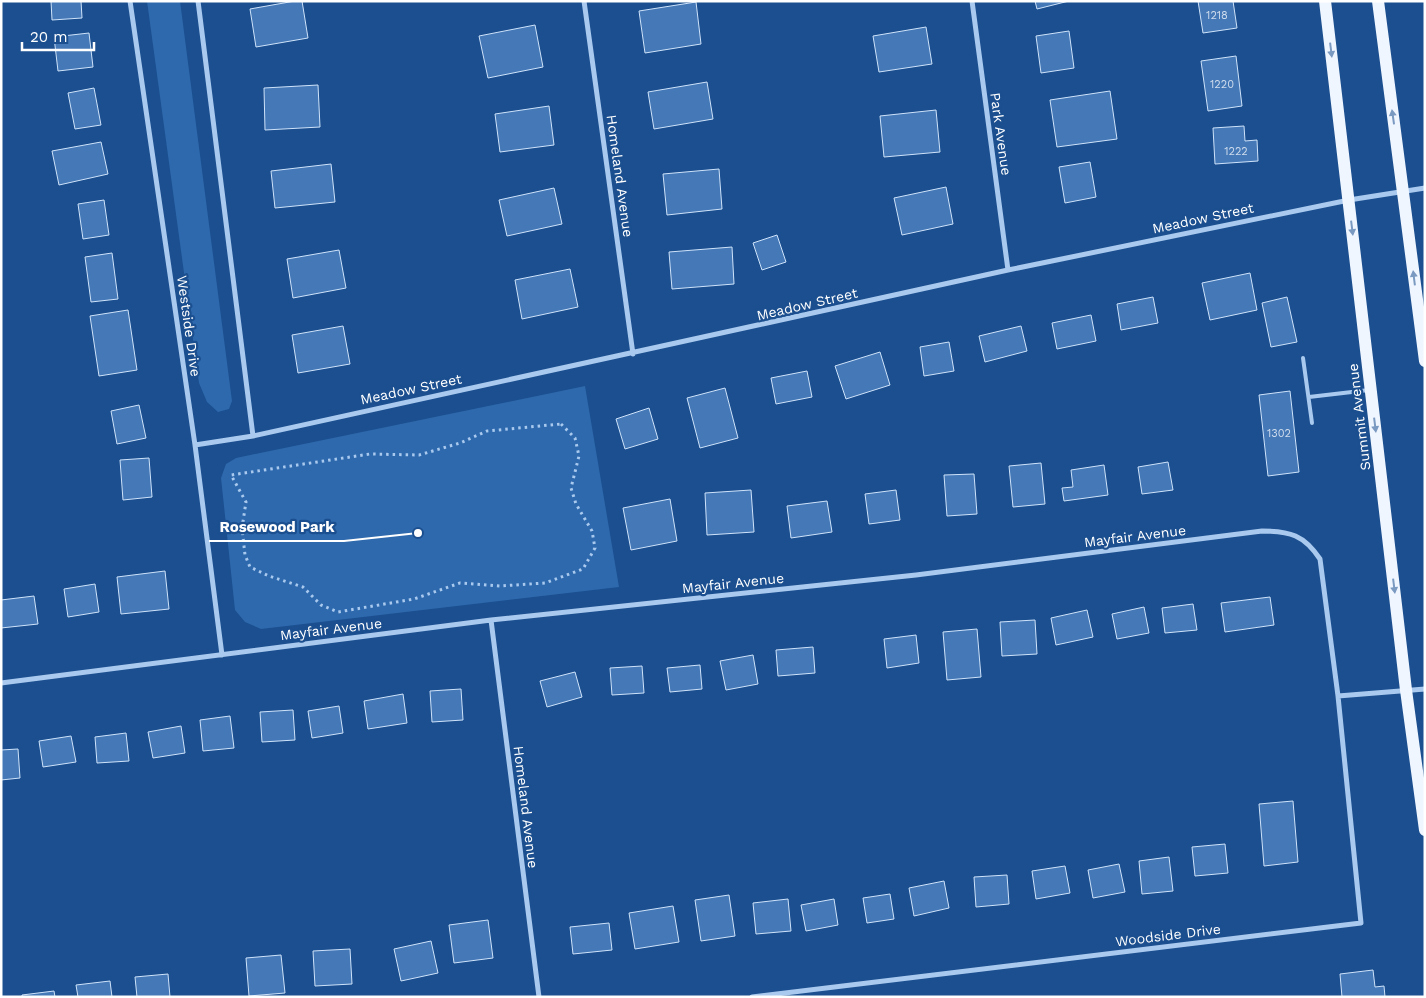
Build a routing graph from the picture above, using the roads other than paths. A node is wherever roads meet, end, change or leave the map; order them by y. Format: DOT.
graph roads {
  1 [pos="130,1"];
  2 [pos="198,1"];
  3 [pos="584,1"];
  4 [pos="972,1"];
  5 [pos="1325,1"];
  6 [pos="1378,1"];
  7 [pos="1425,188"];
  8 [pos="1403,191"];
  9 [pos="1349,200"];
  10 [pos="1008,270"];
  11 [pos="633,354"];
  12 [pos="1303,358"];
  13 [pos="1425,361"];
  14 [pos="1371,390"];
  15 [pos="1309,397"];
  16 [pos="1312,423"];
  17 [pos="254,436"];
  18 [pos="195,445"];
  19 [pos="491,620"];
  20 [pos="222,654"];
  21 [pos="1,683"];
  22 [pos="1425,689"];
  23 [pos="1406,690"];
  24 [pos="1338,696"];
  25 [pos="1425,830"];
  26 [pos="539,997"];
  27 [pos="752,997"];
  1 -- 18 [label="street, Westside Drive"];
  2 -- 17 [label="street"];
  3 -- 11 [label="street, Homeland Avenue"];
  4 -- 10 [label="street, Park Avenue"];
  5 -- 9 [label="main road, Summit Avenue, one-way"];
  8 -- 6 [label="main road, one-way"];
  7 -- 8 [label="street, Meadow Street"];
  8 -- 9 [label="street, Meadow Street"];
  13 -- 8 [label="main road, one-way"];
  9 -- 10 [label="street, Meadow Street"];
  9 -- 14 [label="main road, Summit Avenue, one-way"];
  10 -- 11 [label="street, Meadow Street"];
  11 -- 17 [label="street, Meadow Street"];
  12 -- 15 [label="lane"];
  14 -- 15 [label="lane"];
  14 -- 23 [label="main road, Summit Avenue, one-way"];
  15 -- 16 [label="lane"];
  17 -- 18 [label="street, Meadow Street"];
  18 -- 20 [label="street, Westside Drive"];
  19 -- 20 [label="street, Mayfair Avenue"];
  19 -- 24 [label="street, Mayfair Avenue"];
  19 -- 26 [label="street, Homeland Avenue"];
  20 -- 21 [label="street, Mayfair Avenue"];
  22 -- 23 [label="street"];
  23 -- 24 [label="street"];
  23 -- 25 [label="main road, Summit Avenue"];
  24 -- 27 [label="street, Woodside Drive"];
}
